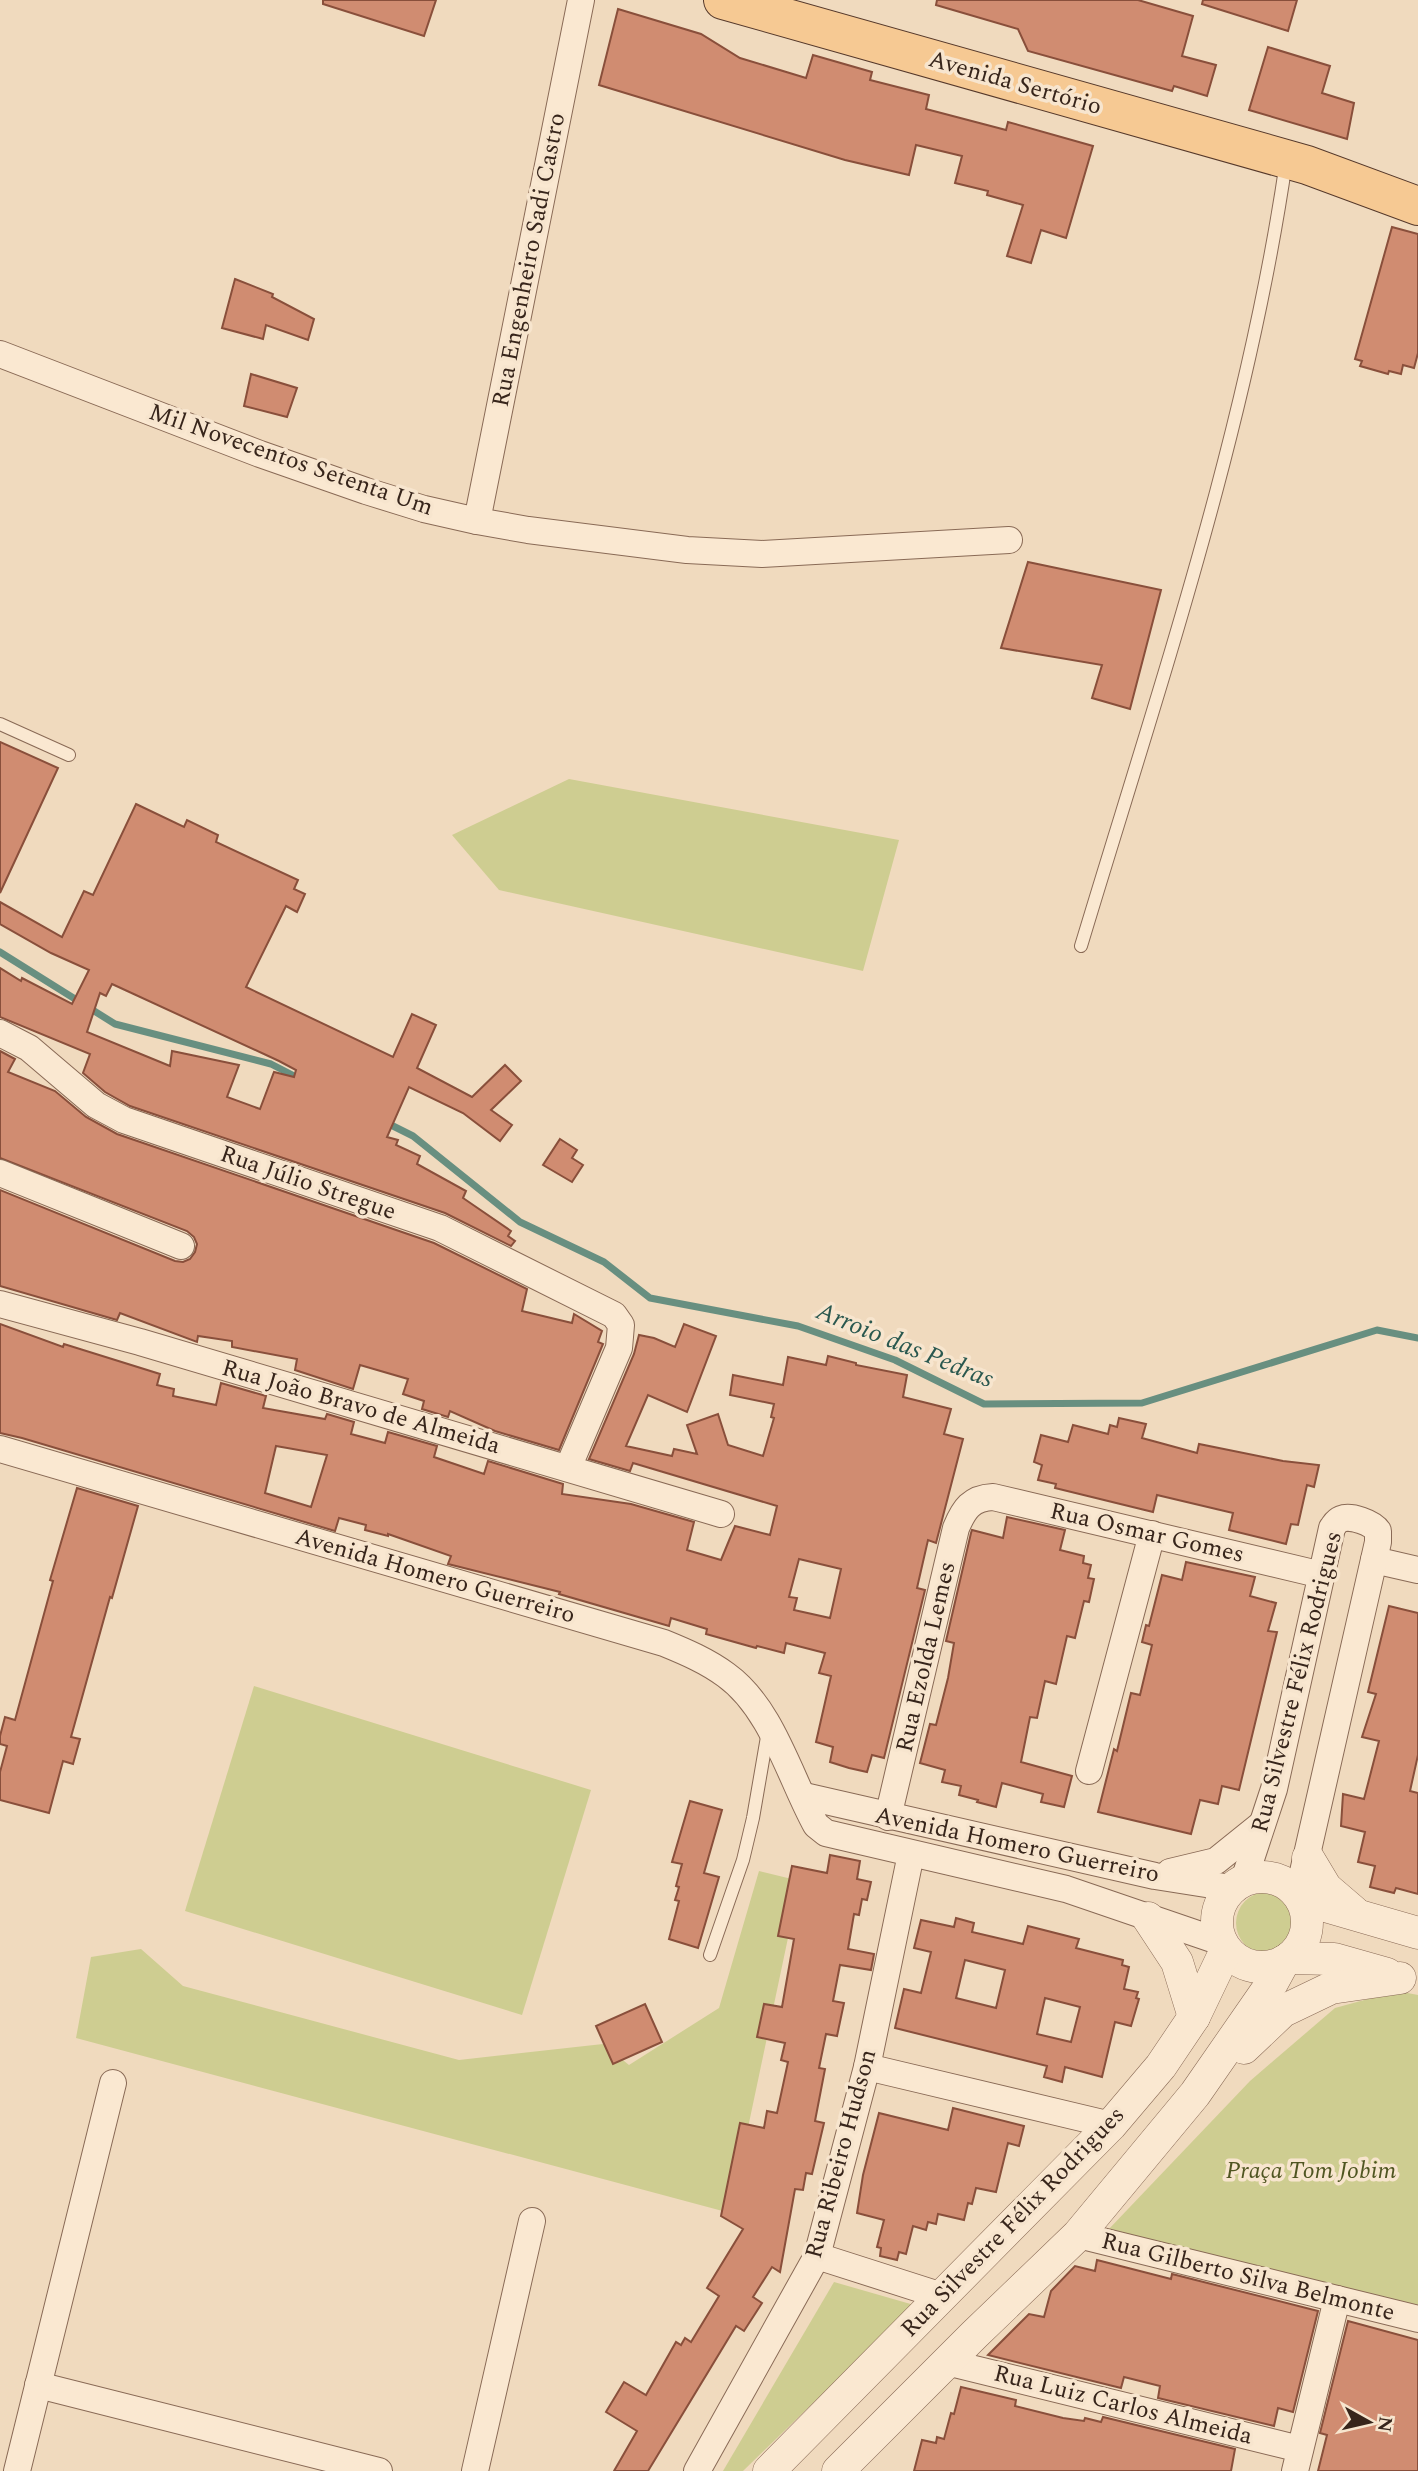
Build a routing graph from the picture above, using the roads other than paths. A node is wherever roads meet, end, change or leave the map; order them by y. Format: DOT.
graph roads {
  1 [pos="581,0"];
  2 [pos="723,0"];
  3 [pos="1297,162"];
  4 [pos="1418,184"];
  5 [pos="1418,206"];
  6 [pos="0,354"];
  7 [pos="477,521"];
  8 [pos="1009,540"];
  9 [pos="0,724"];
  10 [pos="69,755"];
  11 [pos="1081,946"];
  12 [pos="0,1033"];
  13 [pos="0,1173"];
  14 [pos="181,1246"];
  15 [pos="0,1304"];
  16 [pos="0,1449"];
  17 [pos="568,1468"];
  18 [pos="972,1501"];
  19 [pos="721,1514"];
  20 [pos="1152,1534"];
  21 [pos="1374,1560"];
  22 [pos="1418,1570"];
  23 [pos="1322,1575"];
  24 [pos="768,1727"];
  25 [pos="1089,1771"];
  26 [pos="804,1796"];
  27 [pos="888,1817"];
  28 [pos="1262,1824"];
  29 [pos="911,1854"];
  30 [pos="1308,1858"];
  31 [pos="1155,1876"];
  32 [pos="1238,1884"];
  33 [pos="1300,1897"];
  34 [pos="1148,1918"];
  35 [pos="1360,1918"];
  36 [pos="1418,1933"];
  37 [pos="1224,1946"];
  38 [pos="710,1955"];
  39 [pos="1287,1960"];
  40 [pos="1409,1979"];
  41 [pos="1194,2017"];
  42 [pos="867,2067"];
  43 [pos="113,2083"];
  44 [pos="1195,2094"];
  45 [pos="1111,2125"];
  46 [pos="532,2221"];
  47 [pos="1078,2235"];
  48 [pos="817,2256"];
  49 [pos="942,2296"];
  50 [pos="1336,2299"];
  51 [pos="1418,2319"];
  52 [pos="946,2362"];
  53 [pos="38,2385"];
  54 [pos="1297,2460"];
  55 [pos="17,2471"];
  56 [pos="379,2471"];
  57 [pos="475,2471"];
  58 [pos="697,2471"];
  59 [pos="769,2471"];
  60 [pos="838,2471"];
  1 -- 7 [label="street, Rua Engenheiro Sadi Castro"];
  2 -- 3 [label="main road, Avenida Sertório"];
  3 -- 4 [label="main road, Avenida Sertório"];
  3 -- 5 [label="main road, Avenida Sertório"];
  3 -- 11 [label="lane"];
  6 -- 7 [label="street, Mil Novecentos Setenta Um"];
  7 -- 8 [label="street, Mil Novecentos Setenta Um"];
  9 -- 10 [label="lane"];
  12 -- 17 [label="street, Rua Júlio Stregue"];
  13 -- 14 [label="street"];
  15 -- 17 [label="street, Rua João Bravo de Almeida"];
  16 -- 24 [label="street, Avenida Homero Guerreiro"];
  17 -- 19 [label="street, Rua João Bravo de Almeida"];
  18 -- 20 [label="street, Rua Osmar Gomes"];
  18 -- 27 [label="street, Rua Ezolda Lemes"];
  20 -- 23 [label="street, Rua Osmar Gomes"];
  20 -- 25 [label="street"];
  21 -- 22 [label="street"];
  21 -- 23 [label="street, Rua Silvestre Félix Rodrigues"];
  21 -- 30 [label="street, Rua Silvestre Félix Rodrigues"];
  23 -- 28 [label="street, Rua Silvestre Félix Rodrigues"];
  24 -- 26 [label="street, Avenida Homero Guerreiro"];
  24 -- 38 [label="lane"];
  26 -- 27 [label="street, Avenida Homero Guerreiro"];
  26 -- 29 [label="street, Avenida Homero Guerreiro"];
  27 -- 31 [label="street, Avenida Homero Guerreiro"];
  28 -- 31 [label="street"];
  28 -- 32 [label="street, Rua Silvestre Félix Rodrigues"];
  29 -- 34 [label="street, Avenida Homero Guerreiro"];
  29 -- 42 [label="street, Rua Ribeiro Hudson"];
  30 -- 33 [label="street, Rua Silvestre Félix Rodrigues"];
  30 -- 35 [label="street"];
  31 -- 32 [label="street, Avenida Homero Guerreiro"];
  32 -- 33 [label="street"];
  32 -- 37 [label="street"];
  33 -- 35 [label="street"];
  33 -- 39 [label="street"];
  34 -- 37 [label="street, Avenida Homero Guerreiro"];
  34 -- 41 [label="street"];
  35 -- 36 [label="street"];
  37 -- 39 [label="street"];
  37 -- 41 [label="street, Rua Silvestre Félix Rodrigues"];
  39 -- 40 [label="street"];
  39 -- 44 [label="street, Rua Silvestre Félix Rodrigues"];
  40 -- 44 [label="street"];
  41 -- 45 [label="street, Rua Silvestre Félix Rodrigues"];
  42 -- 45 [label="street"];
  42 -- 48 [label="street, Rua Ribeiro Hudson"];
  43 -- 53 [label="street"];
  44 -- 47 [label="street, Rua Silvestre Félix Rodrigues"];
  45 -- 49 [label="street, Rua Silvestre Félix Rodrigues"];
  46 -- 57 [label="street"];
  47 -- 50 [label="street, Rua Gilberto Silva Belmonte"];
  47 -- 52 [label="street, Rua Silvestre Félix Rodrigues"];
  48 -- 49 [label="street"];
  48 -- 58 [label="street, Rua Ribeiro Hudson"];
  49 -- 59 [label="street, Rua Silvestre Félix Rodrigues"];
  50 -- 51 [label="street, Rua Gilberto Silva Belmonte"];
  50 -- 54 [label="street"];
  52 -- 54 [label="street, Rua Luiz Carlos Almeida"];
  52 -- 60 [label="street, Rua Silvestre Félix Rodrigues"];
  53 -- 55 [label="street"];
  53 -- 56 [label="street"];
}
